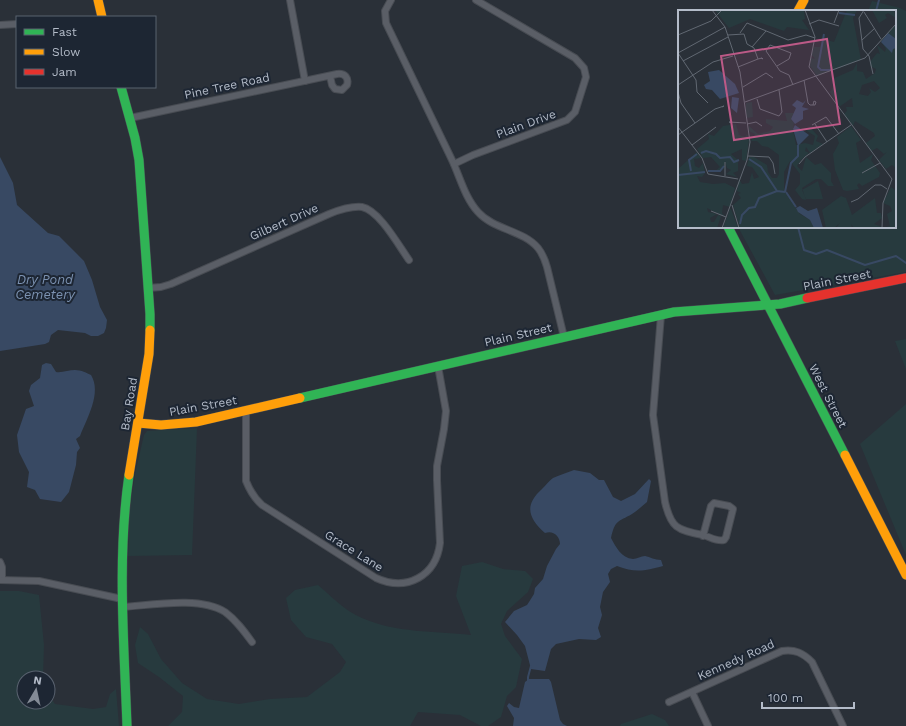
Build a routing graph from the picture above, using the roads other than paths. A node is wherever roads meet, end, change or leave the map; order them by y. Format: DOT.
graph roads {
  1 [pos="98,0"];
  2 [pos="290,0"];
  3 [pos="391,0"];
  4 [pos="476,0"];
  5 [pos="804,0"];
  6 [pos="799,10"];
  7 [pos="102,16"];
  8 [pos="16,24"];
  9 [pos="0,25"];
  10 [pos="330,76"];
  11 [pos="305,81"];
  12 [pos="121,88"];
  13 [pos="130,118"];
  14 [pos="454,164"];
  15 [pos="728,228"];
  16 [pos="409,260"];
  17 [pos="906,278"];
  18 [pos="148,288"];
  19 [pos="767,305"];
  20 [pos="661,315"];
  21 [pos="564,337"];
  22 [pos="438,366"];
  23 [pos="246,410"];
  24 [pos="138,423"];
  25 [pos="703,536"];
  26 [pos="0,562"];
  27 [pos="906,575"];
  28 [pos="1,580"];
  29 [pos="122,603"];
  30 [pos="252,642"];
  31 [pos="692,692"];
  32 [pos="669,702"];
  33 [pos="127,726"];
  34 [pos="708,726"];
  35 [pos="843,726"];
  1 -- 7 [label="street"];
  2 -- 11 [label="street"];
  3 -- 14 [label="street"];
  4 -- 14 [label="street, Plain Drive"];
  5 -- 6 [label="street"];
  8 -- 9 [label="street"];
  10 -- 11 [label="street, Pine Tree Road"];
  11 -- 13 [label="street, Pine Tree Road"];
  12 -- 13 [label="street, Bay Road"];
  13 -- 18 [label="street, Bay Road"];
  14 -- 21 [label="street"];
  15 -- 19 [label="street, West Street"];
  16 -- 18 [label="street, Gilbert Drive"];
  17 -- 19 [label="street, Plain Street"];
  18 -- 24 [label="street, Bay Road"];
  19 -- 20 [label="street, Plain Street"];
  19 -- 27 [label="street, West Street"];
  20 -- 21 [label="street, Plain Street"];
  20 -- 25 [label="street"];
  21 -- 22 [label="street, Plain Street"];
  22 -- 23 [label="street, Plain Street"];
  22 -- 23 [label="street, Grace Lane"];
  23 -- 24 [label="street, Plain Street"];
  24 -- 29 [label="street, Bay Road"];
  25 -- 25 [label="street"];
  26 -- 28 [label="street"];
  28 -- 29 [label="street"];
  29 -- 30 [label="street"];
  29 -- 33 [label="street, Bay Road"];
  31 -- 32 [label="street, Kennedy Road"];
  31 -- 34 [label="street"];
  31 -- 35 [label="street, Kennedy Road"];
}
